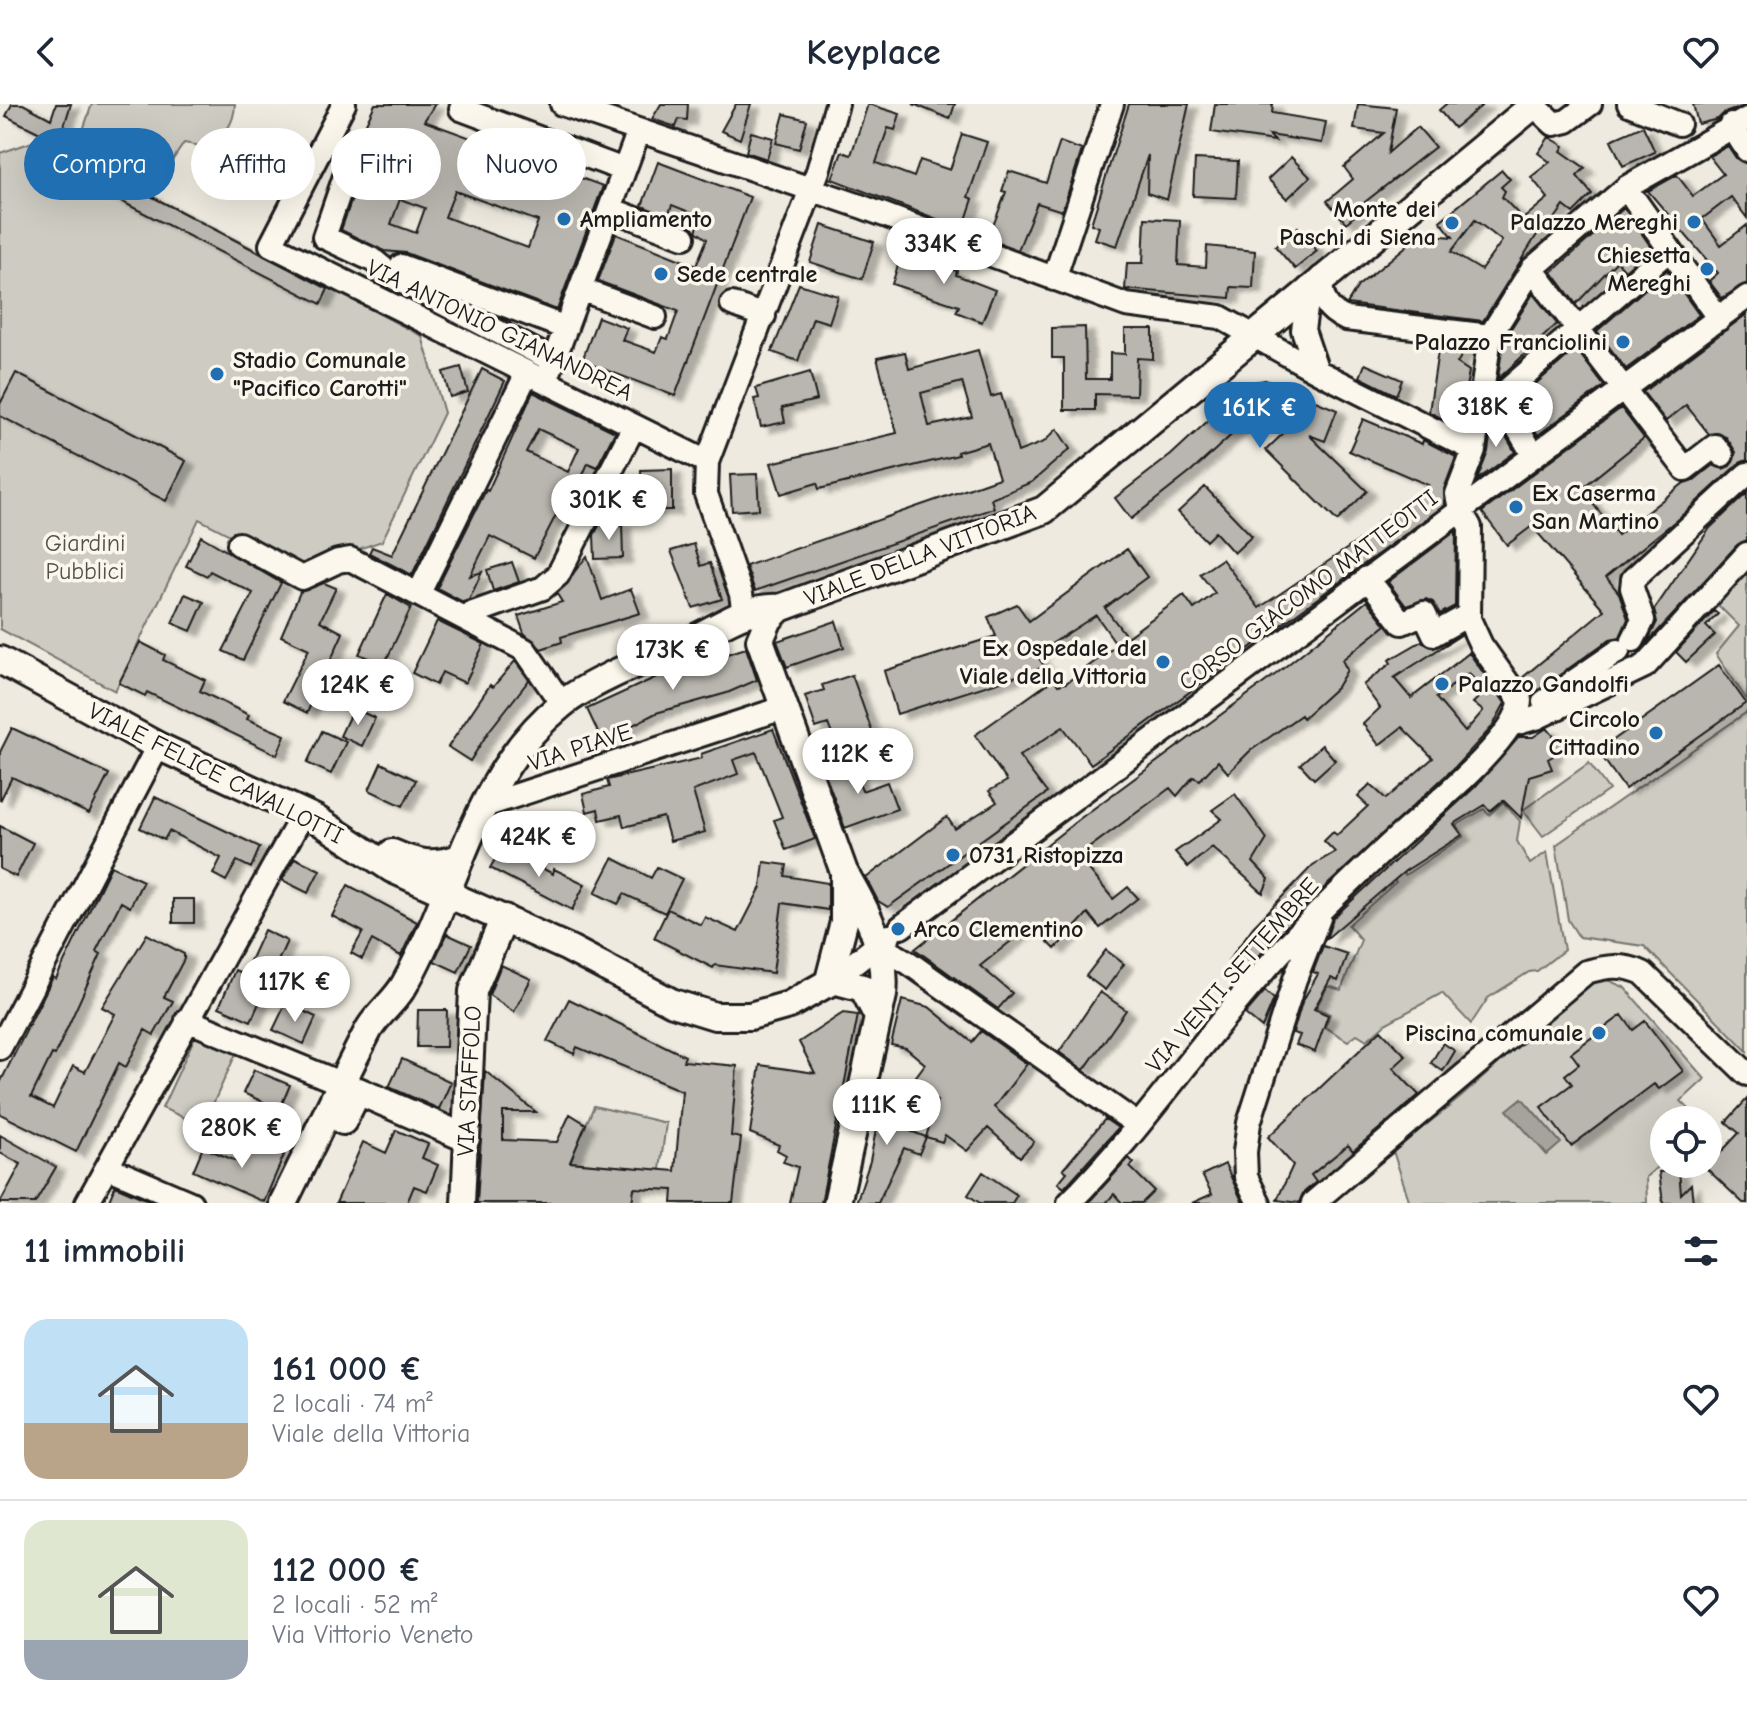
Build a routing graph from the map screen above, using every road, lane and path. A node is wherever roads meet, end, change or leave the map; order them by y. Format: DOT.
graph roads {
  1 [pos="344,104"];
  2 [pos="562,104"];
  3 [pos="837,104"];
  4 [pos="1112,104"];
  5 [pos="1534,104"];
  6 [pos="1590,104"];
  7 [pos="1629,104"];
  8 [pos="461,109"];
  9 [pos="1739,122"];
  10 [pos="1679,124"];
  11 [pos="638,133"];
  12 [pos="325,141"];
  13 [pos="331,144"];
  14 [pos="1747,150"];
  15 [pos="624,170"];
  16 [pos="810,188"];
  17 [pos="1632,196"];
  18 [pos="337,200"];
  19 [pos="610,209"];
  20 [pos="684,237"];
  21 [pos="1669,250"];
  22 [pos="1532,269"];
  23 [pos="395,278"];
  24 [pos="1054,279"];
  25 [pos="1315,283"];
  26 [pos="580,289"];
  27 [pos="1747,297"];
  28 [pos="732,304"];
  29 [pos="764,316"];
  30 [pos="655,317"];
  31 [pos="1719,319"];
  32 [pos="566,328"];
  33 [pos="1577,331"];
  34 [pos="1253,333"];
  35 [pos="1490,336"];
  36 [pos="1317,371"];
  37 [pos="542,372"];
  38 [pos="1623,389"];
  39 [pos="634,426"];
  40 [pos="1474,450"];
  41 [pos="1533,454"];
  42 [pos="707,462"];
  43 [pos="1736,470"];
  44 [pos="1460,509"];
  45 [pos="239,544"];
  46 [pos="1747,554"];
  47 [pos="1367,578"];
  48 [pos="419,593"];
  49 [pos="780,608"];
  50 [pos="744,614"];
  51 [pos="1468,615"];
  52 [pos="462,617"];
  53 [pos="715,629"];
  54 [pos="760,640"];
  55 [pos="0,660"];
  56 [pos="1520,700"];
  57 [pos="562,704"];
  58 [pos="783,708"];
  59 [pos="1514,724"];
  60 [pos="158,746"];
  61 [pos="484,806"];
  62 [pos="310,816"];
  63 [pos="458,862"];
  64 [pos="844,872"];
  65 [pos="447,895"];
  66 [pos="1324,906"];
  67 [pos="500,916"];
  68 [pos="891,935"];
  69 [pos="831,982"];
  70 [pos="876,1013"];
  71 [pos="187,1020"];
  72 [pos="0,1048"];
  73 [pos="1747,1074"];
  74 [pos="350,1088"];
  75 [pos="1138,1125"];
  76 [pos="466,1138"];
  77 [pos="107,1167"];
  78 [pos="87,1203"];
  79 [pos="191,1203"];
  80 [pos="283,1203"];
  81 [pos="302,1203"];
  82 [pos="463,1203"];
  83 [pos="837,1203"];
  84 [pos="1069,1203"];
  85 [pos="1259,1203"];
  86 [pos="1313,1203"];
  1 -- 12 [label="street"];
  2 -- 11 [label="street"];
  3 -- 16 [label="street"];
  4 -- 24 [label="street"];
  5 -- 6 [label="street"];
  5 -- 25 [label="main road, VIALE DELLA VITTORIA"];
  7 -- 10 [label="street"];
  8 -- 15 [label="street"];
  9 -- 14 [label="street"];
  9 -- 22 [label="street"];
  11 -- 15 [label="street"];
  11 -- 16 [label="street"];
  12 -- 13 [label="street"];
  12 -- 37 [label="street, VIA ANTONIO GIANANDREA"];
  15 -- 19 [label="street"];
  16 -- 24 [label="street"];
  16 -- 29 [label="street"];
  17 -- 21 [label="street"];
  18 -- 23 [label="street"];
  19 -- 20 [label="street"];
  19 -- 26 [label="street"];
  21 -- 31 [label="street"];
  21 -- 33 [label="street"];
  22 -- 33 [label="street"];
  22 -- 35 [label="street"];
  23 -- 32 [label="street"];
  23 -- 37 [label="street"];
  24 -- 34 [label="street"];
  25 -- 34 [label="main road, VIALE DELLA VITTORIA"];
  25 -- 35 [label="street"];
  25 -- 36 [label="street"];
  26 -- 30 [label="street"];
  26 -- 32 [label="street"];
  27 -- 31 [label="street, CORSO GIACOMO MATTEOTTI"];
  28 -- 29 [label="street"];
  29 -- 42 [label="street"];
  31 -- 38 [label="street, CORSO GIACOMO MATTEOTTI"];
  32 -- 37 [label="street"];
  33 -- 38 [label="street"];
  33 -- 41 [label="street"];
  34 -- 36 [label="street"];
  34 -- 49 [label="main road, VIALE DELLA VITTORIA"];
  35 -- 40 [label="street"];
  36 -- 40 [label="street"];
  37 -- 39 [label="street, VIA ANTONIO GIANANDREA"];
  37 -- 48 [label="street"];
  38 -- 41 [label="street, CORSO GIACOMO MATTEOTTI"];
  38 -- 43 [label="street"];
  39 -- 42 [label="street, VIA ANTONIO GIANANDREA"];
  39 -- 52 [label="street"];
  40 -- 44 [label="street"];
  41 -- 44 [label="street, CORSO GIACOMO MATTEOTTI"];
  42 -- 50 [label="street"];
  43 -- 56 [label="street"];
  44 -- 47 [label="street, CORSO GIACOMO MATTEOTTI"];
  44 -- 51 [label="street"];
  45 -- 48 [label="street"];
  46 -- 59 [label="street"];
  47 -- 51 [label="street"];
  47 -- 68 [label="street, CORSO GIACOMO MATTEOTTI"];
  48 -- 52 [label="street"];
  49 -- 50 [label="main road, VIALE DELLA VITTORIA"];
  49 -- 54 [label="main road"];
  50 -- 53 [label="main road, VIALE DELLA VITTORIA"];
  51 -- 56 [label="street"];
  52 -- 57 [label="street"];
  53 -- 54 [label="main road"];
  53 -- 57 [label="main road, VIALE DELLA VITTORIA"];
  54 -- 58 [label="main road"];
  55 -- 60 [label="main road, VIALE FELICE CAVALLOTTI"];
  56 -- 59 [label="street"];
  57 -- 61 [label="main road, VIALE DELLA VITTORIA"];
  58 -- 61 [label="street, VIA PIAVE"];
  58 -- 64 [label="main road"];
  59 -- 66 [label="street, VIA VENTI SETTEMBRE"];
  60 -- 62 [label="main road, VIALE FELICE CAVALLOTTI"];
  60 -- 72 [label="street"];
  61 -- 63 [label="main road, VIALE DELLA VITTORIA"];
  62 -- 63 [label="main road"];
  62 -- 65 [label="main road, VIALE FELICE CAVALLOTTI"];
  62 -- 71 [label="street"];
  63 -- 65 [label="main road, VIALE DELLA VITTORIA"];
  63 -- 67 [label="main road"];
  64 -- 68 [label="main road"];
  64 -- 69 [label="main road"];
  65 -- 67 [label="main road, VIALE FELICE CAVALLOTTI"];
  65 -- 74 [label="main road, VIALE DELLA VITTORIA"];
  66 -- 75 [label="street, VIA VENTI SETTEMBRE"];
  66 -- 85 [label="street"];
  67 -- 69 [label="main road, VIALE FELICE CAVALLOTTI"];
  67 -- 76 [label="main road, VIA STAFFOLO"];
  68 -- 69 [label="street, VIALE FELICE CAVALLOTTI"];
  68 -- 70 [label="main road"];
  68 -- 75 [label="street"];
  69 -- 70 [label="main road"];
  70 -- 83 [label="main road"];
  71 -- 74 [label="street"];
  71 -- 77 [label="street"];
  73 -- 86 [label="street"];
  74 -- 76 [label="main road"];
  74 -- 80 [label="main road"];
  74 -- 81 [label="main road"];
  75 -- 84 [label="street, VIA VENTI SETTEMBRE"];
  76 -- 82 [label="street, VIA STAFFOLO"];
  77 -- 78 [label="street"];
  77 -- 79 [label="street"];
}
